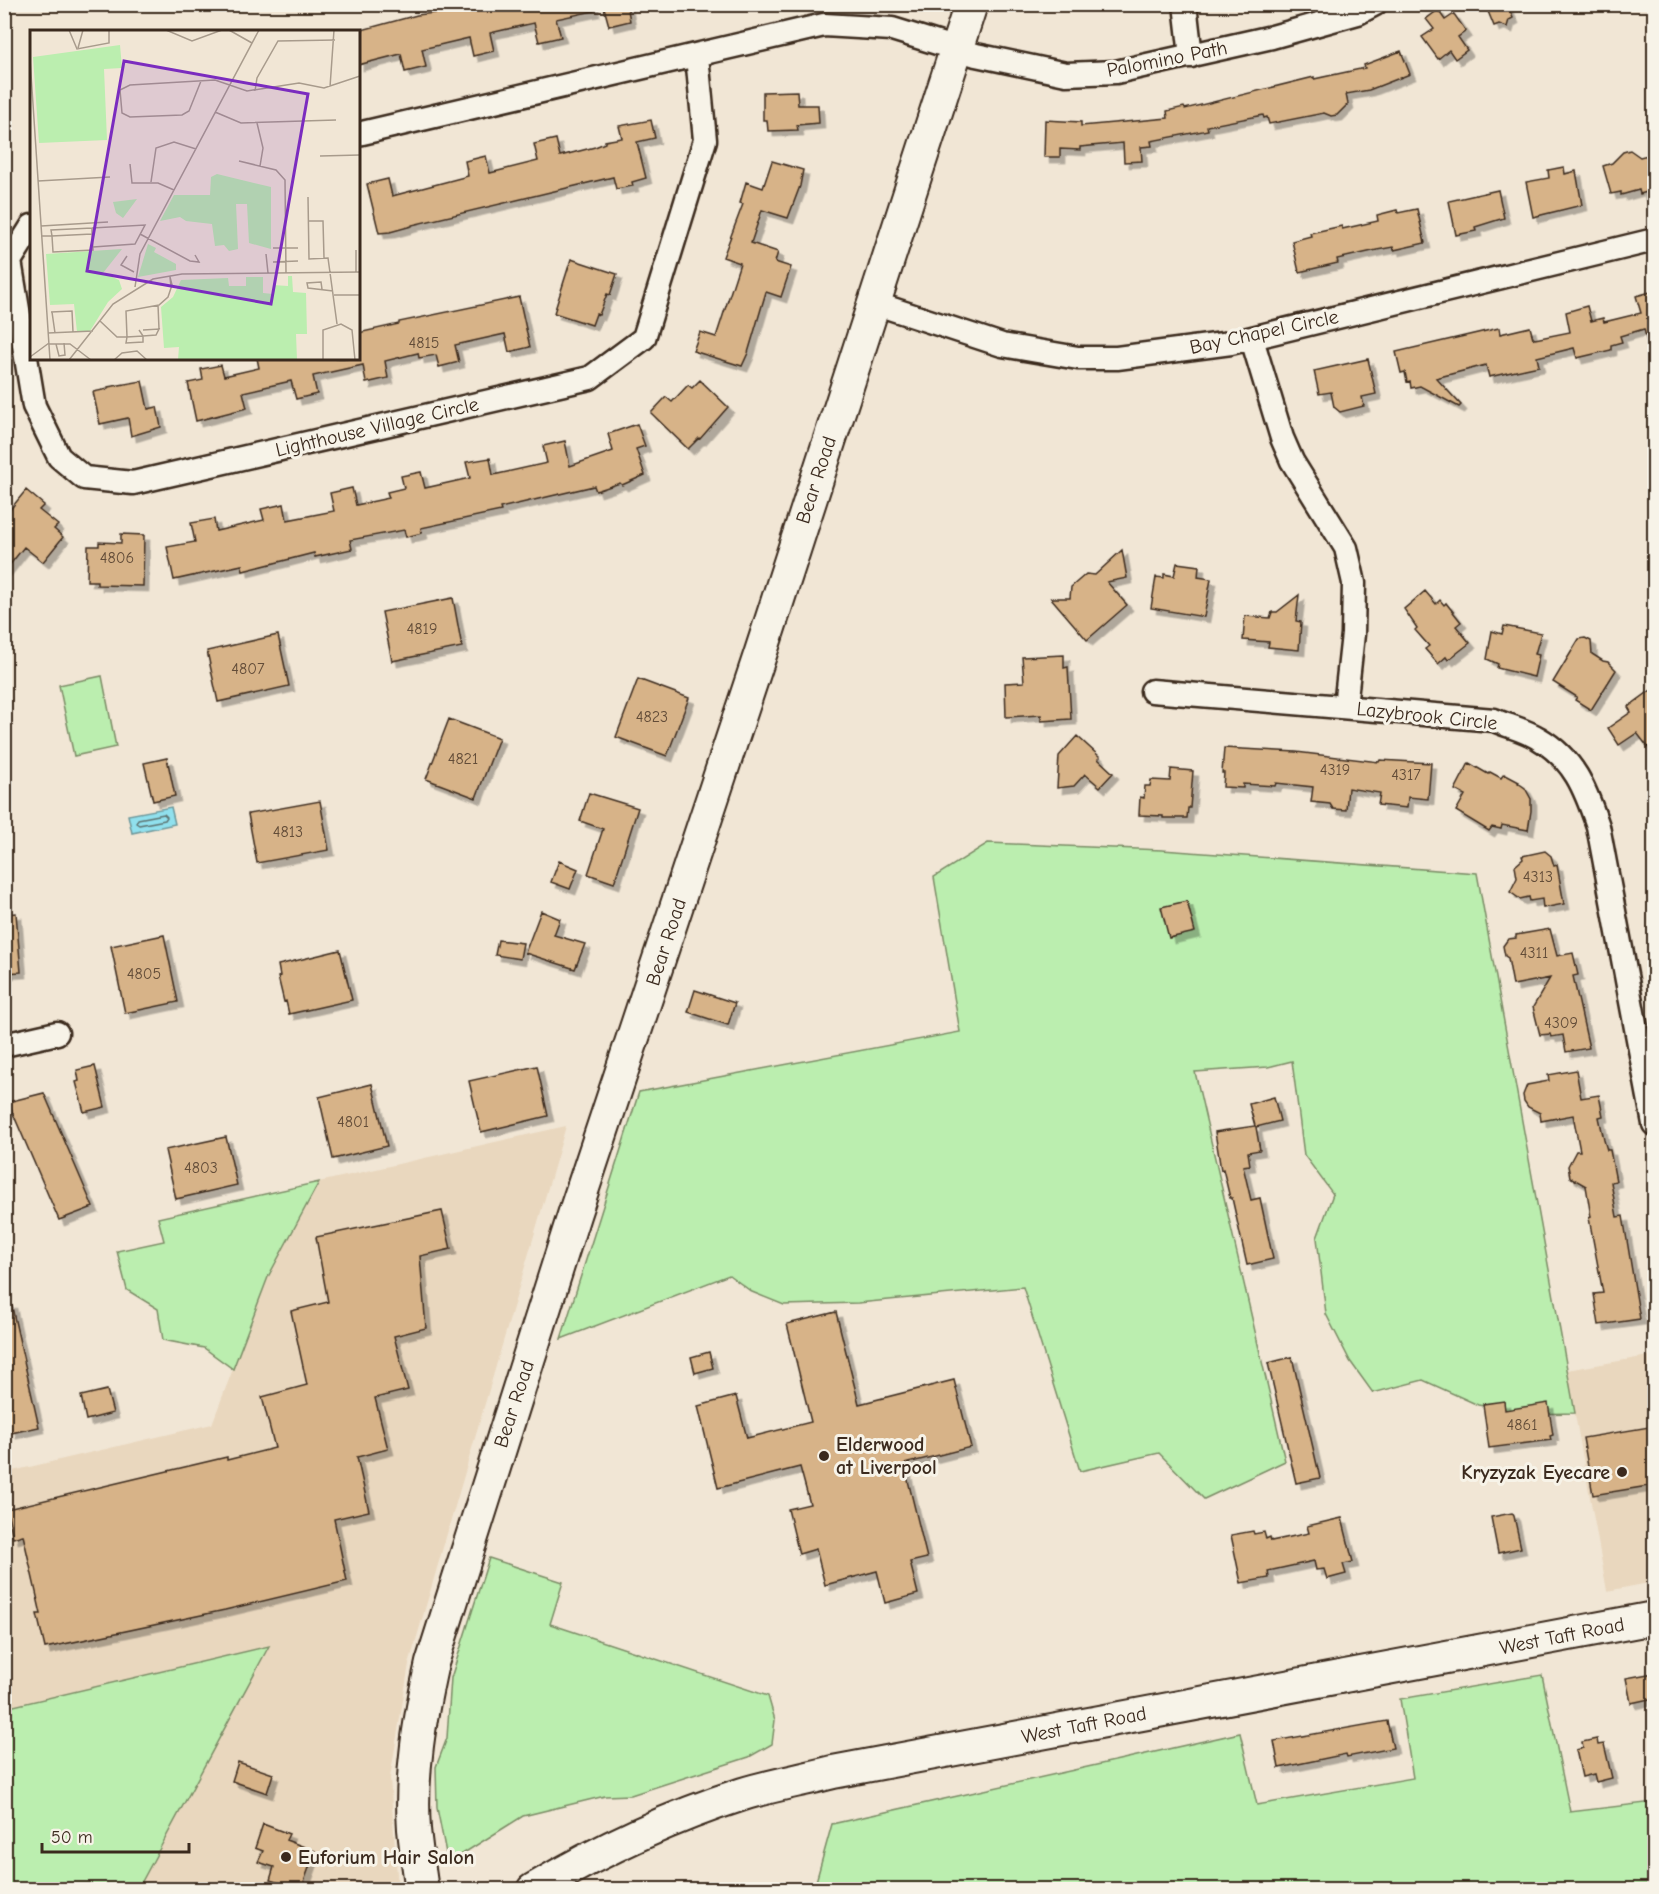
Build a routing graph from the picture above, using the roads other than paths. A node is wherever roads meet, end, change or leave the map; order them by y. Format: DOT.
graph roads {
  1 [pos="971,4"];
  2 [pos="1185,4"];
  3 [pos="1375,4"];
  4 [pos="956,49"];
  5 [pos="697,56"];
  6 [pos="1191,56"];
  7 [pos="360,134"];
  8 [pos="30,229"];
  9 [pos="1654,240"];
  10 [pos="874,303"];
  11 [pos="1252,339"];
  12 [pos="1152,692"];
  13 [pos="1345,707"];
  14 [pos="57,1034"];
  15 [pos="4,1045"];
  16 [pos="1654,1124"];
  17 [pos="1654,1618"];
  18 [pos="422,1890"];
  19 [pos="533,1890"];
  1 -- 4 [label="street, Bear Road"];
  2 -- 6 [label="street"];
  3 -- 6 [label="street, Palomino Path"];
  4 -- 5 [label="street"];
  4 -- 6 [label="street, Palomino Path"];
  4 -- 10 [label="street, Bear Road"];
  5 -- 7 [label="street"];
  5 -- 8 [label="street, Lighthouse Village Circle"];
  9 -- 11 [label="street, Bay Chapel Circle"];
  10 -- 11 [label="street, Bay Chapel Circle"];
  10 -- 18 [label="street, Bear Road"];
  11 -- 13 [label="street"];
  12 -- 13 [label="street, Lazybrook Circle"];
  13 -- 16 [label="street, Lazybrook Circle"];
  14 -- 15 [label="street"];
  17 -- 19 [label="street, West Taft Road"];
}
